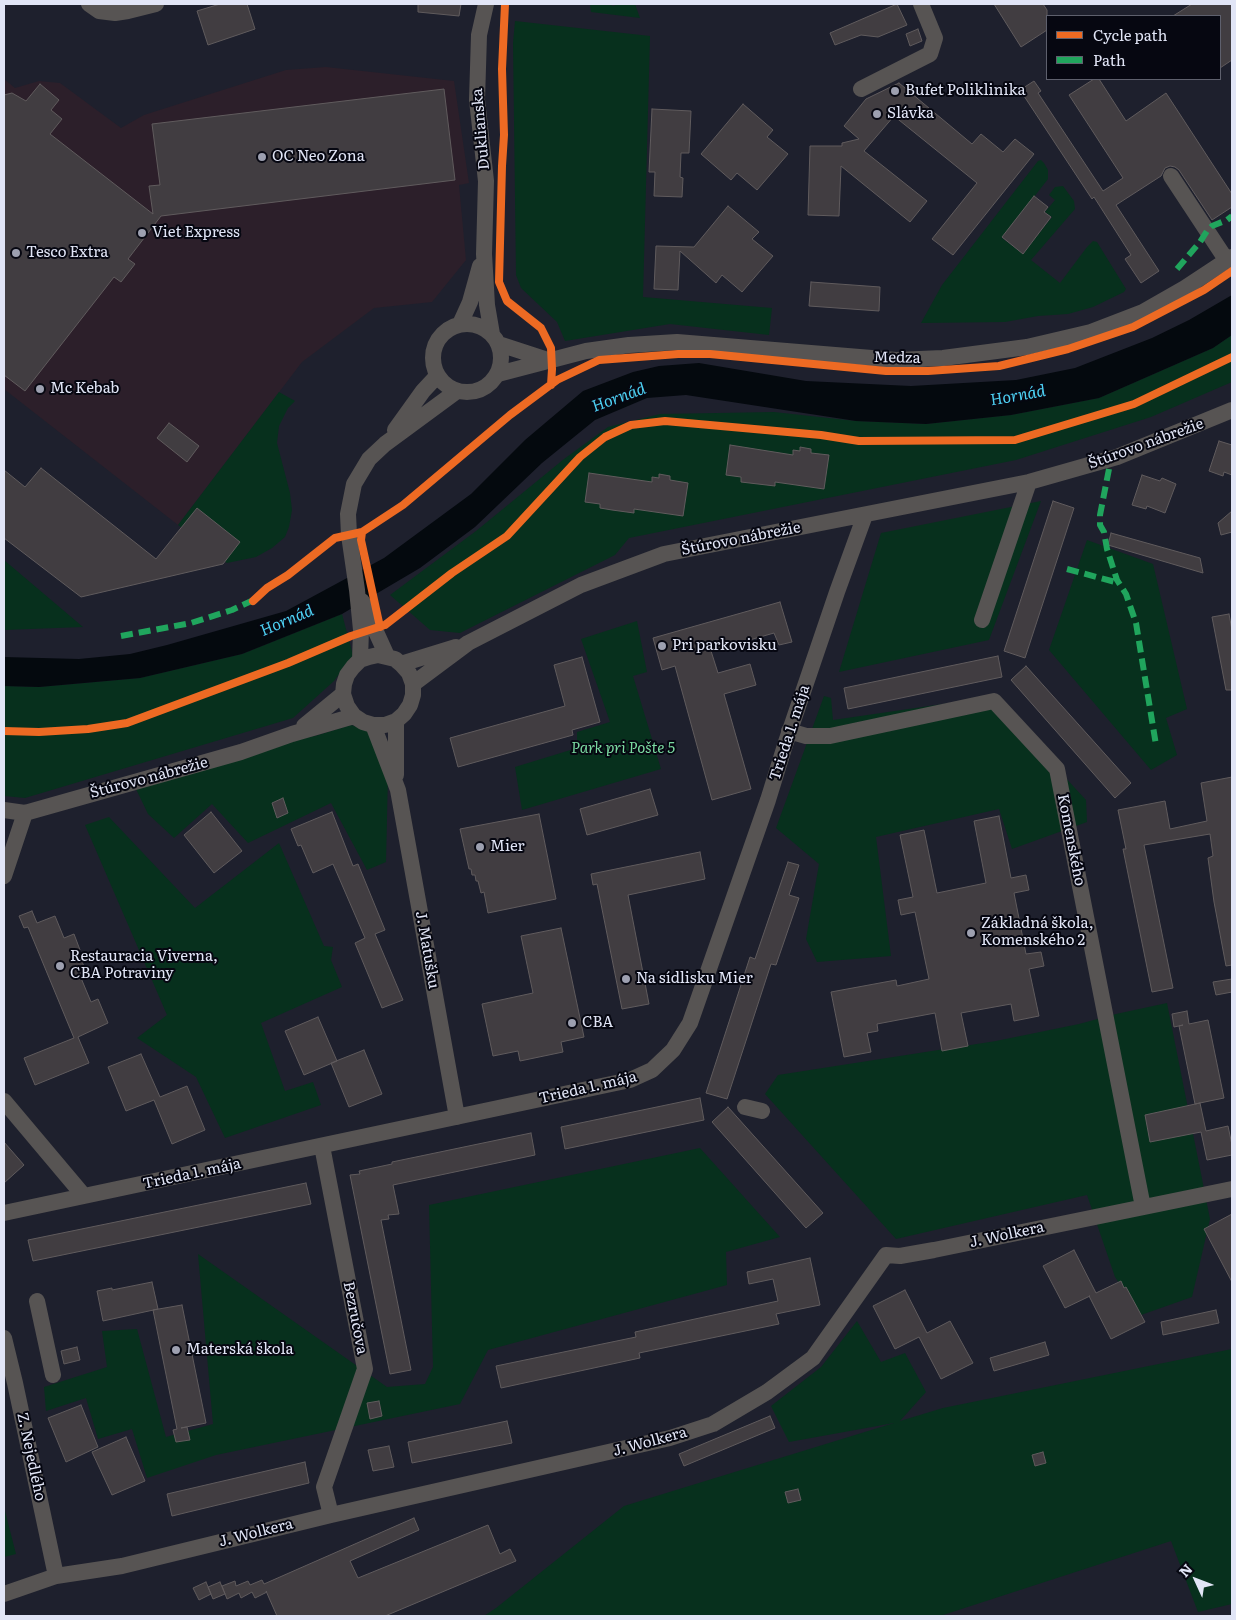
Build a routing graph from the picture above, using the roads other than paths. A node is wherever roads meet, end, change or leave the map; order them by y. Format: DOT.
graph roads {
  1 [pos="89,4"];
  2 [pos="156,4"];
  3 [pos="486,4"];
  4 [pos="921,4"];
  5 [pos="862,89"];
  6 [pos="1171,176"];
  7 [pos="484,254"];
  8 [pos="1230,259"];
  9 [pos="460,324"];
  10 [pos="496,339"];
  11 [pos="548,360"];
  12 [pos="498,374"];
  13 [pos="438,376"];
  14 [pos="457,391"];
  15 [pos="1232,410"];
  16 [pos="385,444"];
  17 [pos="1029,482"];
  18 [pos="865,515"];
  19 [pos="982,620"];
  20 [pos="367,628"];
  21 [pos="468,643"];
  22 [pos="360,660"];
  23 [pos="394,660"];
  24 [pos="413,684"];
  25 [pos="344,694"];
  26 [pos="354,716"];
  27 [pos="396,721"];
  28 [pos="373,725"];
  29 [pos="789,732"];
  30 [pos="292,734"];
  31 [pos="396,782"];
  32 [pos="4,810"];
  33 [pos="25,813"];
  34 [pos="4,876"];
  35 [pos="4,1102"];
  36 [pos="746,1107"];
  37 [pos="762,1111"];
  38 [pos="457,1117"];
  39 [pos="322,1146"];
  40 [pos="1232,1189"];
  41 [pos="84,1196"];
  42 [pos="1143,1207"];
  43 [pos="4,1213"];
  44 [pos="37,1301"];
  45 [pos="4,1338"];
  46 [pos="53,1375"];
  47 [pos="331,1514"];
  48 [pos="56,1576"];
  49 [pos="4,1594"];
  1 -- 2 [label="street"];
  3 -- 7 [label="street, Duklianska"];
  4 -- 5 [label="street"];
  6 -- 8 [label="street, Medza"];
  7 -- 9 [label="street"];
  7 -- 10 [label="street"];
  8 -- 11 [label="street, Medza"];
  9 -- 10 [label="street"];
  9 -- 13 [label="street"];
  10 -- 11 [label="street"];
  10 -- 12 [label="street"];
  11 -- 12 [label="street, Medza"];
  12 -- 14 [label="street"];
  13 -- 14 [label="street"];
  13 -- 16 [label="street"];
  14 -- 16 [label="street"];
  15 -- 17 [label="street, Štúrovo nábrežie"];
  16 -- 20 [label="street"];
  17 -- 18 [label="street, Štúrovo nábrežie"];
  17 -- 19 [label="street"];
  18 -- 21 [label="street, Štúrovo nábrežie"];
  18 -- 29 [label="street, Trieda 1. mája"];
  20 -- 22 [label="street"];
  20 -- 23 [label="street"];
  21 -- 23 [label="street"];
  21 -- 24 [label="street"];
  22 -- 23 [label="street"];
  22 -- 25 [label="street"];
  23 -- 24 [label="street"];
  24 -- 27 [label="street"];
  25 -- 26 [label="street"];
  25 -- 30 [label="street"];
  26 -- 28 [label="street"];
  26 -- 30 [label="street"];
  27 -- 28 [label="street"];
  27 -- 31 [label="street"];
  28 -- 31 [label="street"];
  29 -- 38 [label="street, Trieda 1. mája"];
  29 -- 42 [label="street, Komenského"];
  30 -- 33 [label="street, Štúrovo nábrežie"];
  31 -- 38 [label="street, J. Matušku"];
  32 -- 33 [label="street, Štúrovo nábrežie"];
  33 -- 34 [label="street"];
  35 -- 41 [label="street"];
  36 -- 37 [label="street"];
  38 -- 39 [label="street, Trieda 1. mája"];
  39 -- 41 [label="street, Trieda 1. mája"];
  39 -- 47 [label="street, Bezručova"];
  40 -- 42 [label="street, J. Wolkera"];
  41 -- 43 [label="street, Trieda 1. mája"];
  42 -- 47 [label="street, J. Wolkera"];
  44 -- 46 [label="street"];
  45 -- 48 [label="street, Z. Nejedlého"];
  47 -- 48 [label="street, J. Wolkera"];
  48 -- 49 [label="street, J. Wolkera"];
}
